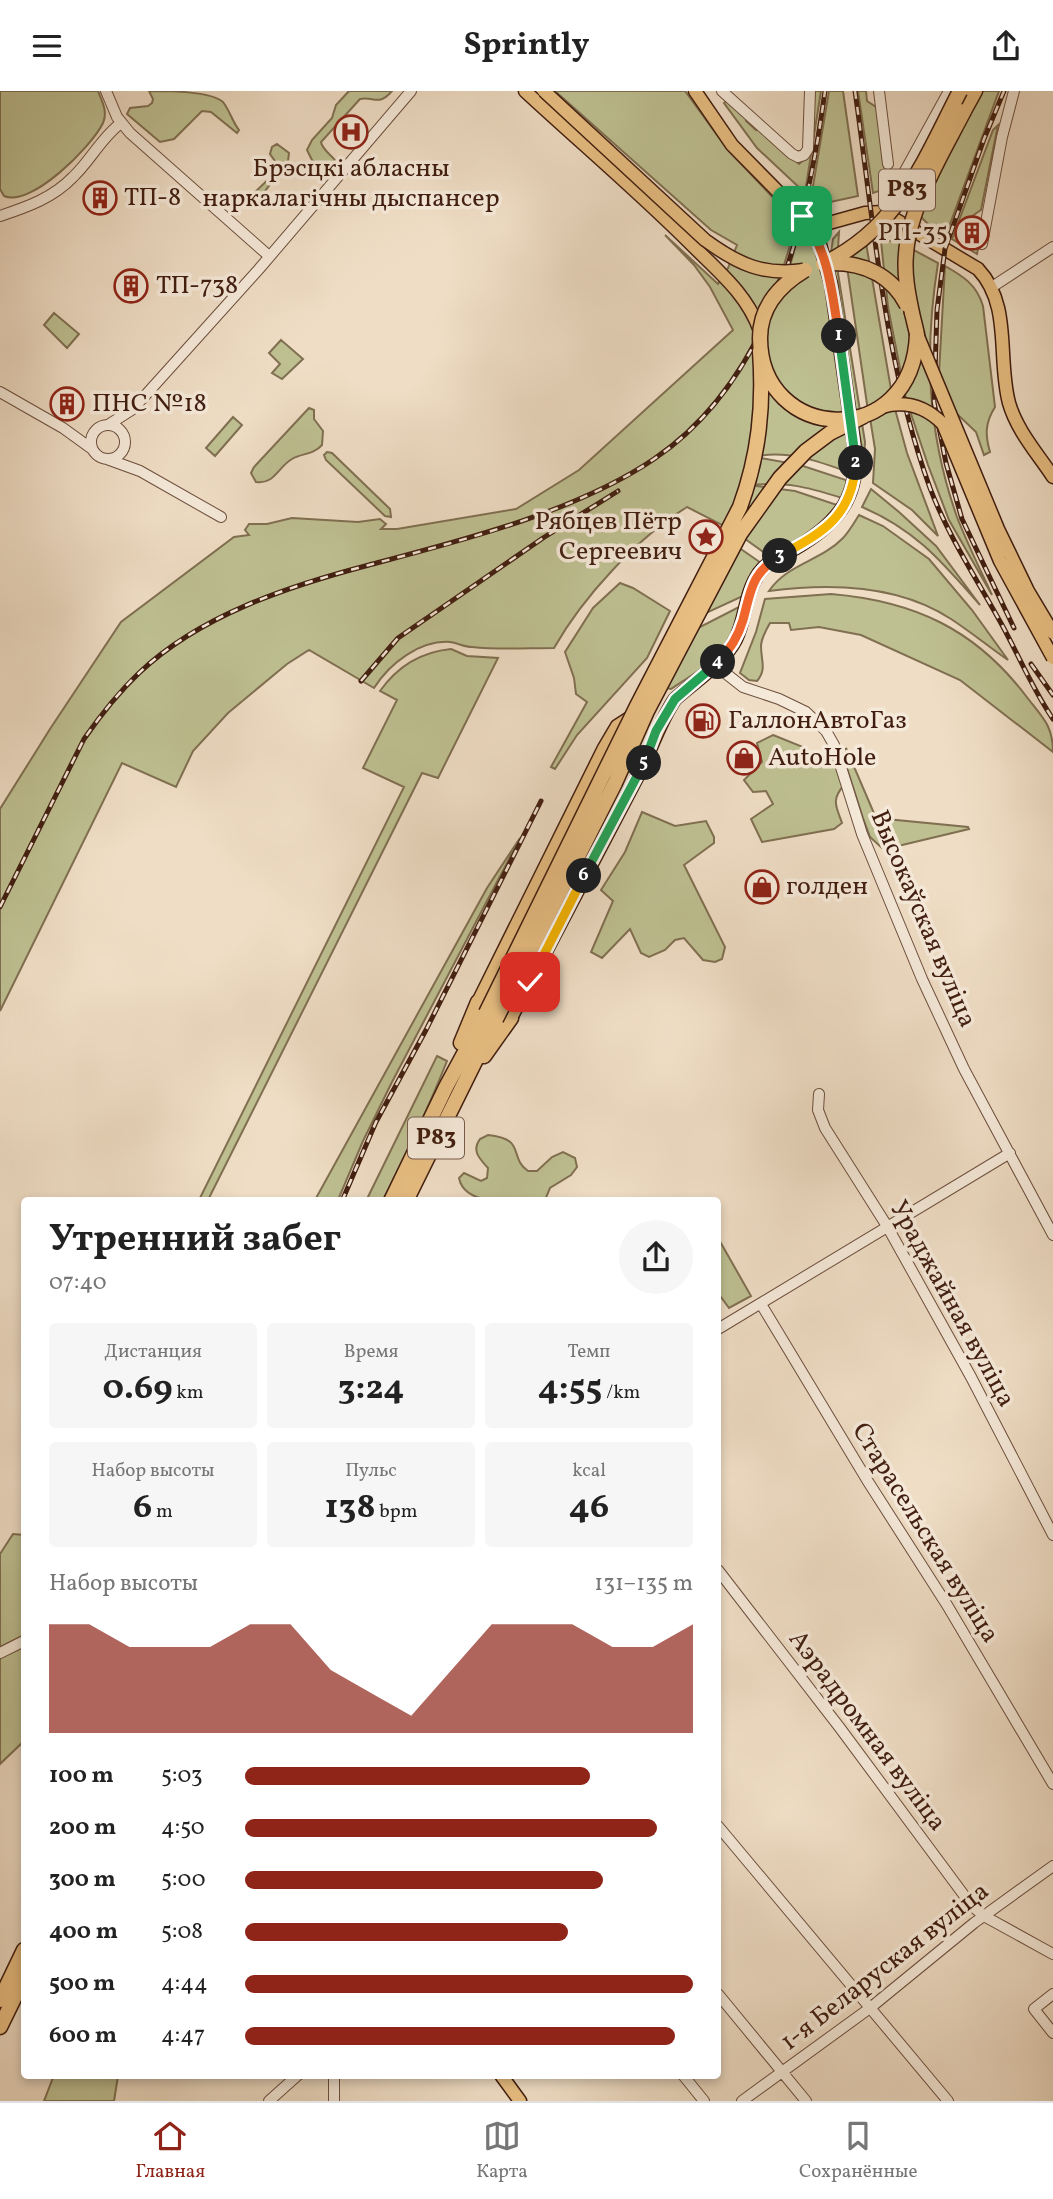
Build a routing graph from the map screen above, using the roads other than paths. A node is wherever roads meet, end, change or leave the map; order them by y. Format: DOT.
graph roads {
  1 [pos="106,91"];
  2 [pos="411,91"];
  3 [pos="525,91"];
  4 [pos="544,91"];
  5 [pos="695,91"];
  6 [pos="722,91"];
  7 [pos="810,91"];
  8 [pos="879,91"];
  9 [pos="949,91"];
  10 [pos="960,91"];
  11 [pos="975,91"];
  12 [pos="1014,91"];
  13 [pos="121,123"];
  14 [pos="888,164"];
  15 [pos="883,212"];
  16 [pos="0,216"];
  17 [pos="811,228"];
  18 [pos="982,244"];
  19 [pos="1053,247"];
  20 [pos="270,256"];
  21 [pos="823,264"];
  22 [pos="805,270"];
  23 [pos="992,287"];
  24 [pos="912,313"];
  25 [pos="760,331"];
  26 [pos="917,334"];
  27 [pos="760,351"];
  28 [pos="1,395"];
  29 [pos="882,407"];
  30 [pos="130,412"];
  31 [pos="864,416"];
  32 [pos="104,426"];
  33 [pos="63,428"];
  34 [pos="125,440"];
  35 [pos="93,450"];
  36 [pos="107,459"];
  37 [pos="140,471"];
  38 [pos="1051,471"];
  39 [pos="221,517"];
  40 [pos="1053,632"];
  41 [pos="1053,658"];
  42 [pos="715,665"];
  43 [pos="604,748"];
  44 [pos="643,766"];
  45 [pos="581,793"];
  46 [pos="617,813"];
  47 [pos="493,1013"];
  48 [pos="819,1094"];
  49 [pos="1010,1153"];
  50 [pos="393,1197"];
  51 [pos="408,1197"];
  52 [pos="887,1226"];
  53 [pos="1053,1235"];
  54 [pos="761,1304"];
  55 [pos="721,1327"];
  56 [pos="1053,1535"];
  57 [pos="721,1574"];
  58 [pos="21,1642"];
  59 [pos="0,1653"];
  60 [pos="1053,1784"];
  61 [pos="721,1830"];
  62 [pos="1053,1866"];
  63 [pos="984,1916"];
  64 [pos="1053,1954"];
  65 [pos="21,1956"];
  66 [pos="21,1984"];
  67 [pos="1053,1994"];
  68 [pos="721,1998"];
  69 [pos="0,2000"];
  70 [pos="870,2008"];
  71 [pos="0,2027"];
  72 [pos="1053,2033"];
  73 [pos="782,2073"];
  74 [pos="294,2079"];
  75 [pos="334,2079"];
  76 [pos="508,2079"];
  77 [pos="686,2079"];
  78 [pos="270,2101"];
  79 [pos="334,2101"];
  80 [pos="520,2101"];
  81 [pos="704,2101"];
  82 [pos="742,2101"];
  83 [pos="806,2101"];
  84 [pos="948,2101"];
  1 -- 13 [label="street"];
  2 -- 20 [label="street"];
  3 -- 25 [label="main road"];
  4 -- 22 [label="main road, bridge"];
  5 -- 17 [label="main road"];
  6 -- 7 [label="street"];
  8 -- 14 [label="street"];
  9 -- 15 [label="street"];
  10 -- 21 [label="highway, Р83, bridge"];
  11 -- 24 [label="highway, Р83, bridge"];
  12 -- 18 [label="street"];
  13 -- 16 [label="street"];
  13 -- 20 [label="street"];
  15 -- 17 [label="main road"];
  15 -- 23 [label="main road"];
  17 -- 42 [label="main road"];
  19 -- 23 [label="street"];
  20 -- 30 [label="street"];
  21 -- 22 [label="highway, Р83, bridge"];
  21 -- 24 [label="highway, Р83, bridge"];
  22 -- 25 [label="highway, Р83, bridge"];
  23 -- 38 [label="main road"];
  24 -- 26 [label="highway, Р83"];
  25 -- 27 [label="highway, Р83, bridge"];
  26 -- 29 [label="highway, Р83, bridge"];
  26 -- 40 [label="main road, bridge"];
  27 -- 31 [label="highway, Р83, bridge"];
  27 -- 47 [label="highway, Р83, bridge"];
  28 -- 33 [label="street"];
  29 -- 31 [label="highway, Р83, bridge"];
  29 -- 41 [label="main road, bridge"];
  30 -- 32 [label="street"];
  30 -- 34 [label="street"];
  31 -- 47 [label="highway, Р83, bridge"];
  32 -- 33 [label="street"];
  32 -- 34 [label="street"];
  32 -- 35 [label="street"];
  33 -- 35 [label="street"];
  34 -- 36 [label="street"];
  34 -- 37 [label="street"];
  35 -- 36 [label="street"];
  36 -- 37 [label="street"];
  37 -- 39 [label="street"];
  42 -- 43 [label="main road"];
  42 -- 44 [label="main road"];
  42 -- 49 [label="street, Высокаўская вуліца"];
  43 -- 44 [label="main road"];
  43 -- 45 [label="main road"];
  44 -- 46 [label="main road"];
  45 -- 46 [label="main road"];
  45 -- 47 [label="main road"];
  46 -- 47 [label="main road"];
  47 -- 50 [label="highway, Р83"];
  47 -- 51 [label="highway, Р83"];
  48 -- 52 [label="street, Ураджайная вуліца"];
  49 -- 52 [label="street"];
  49 -- 53 [label="street, Высокаўская вуліца"];
  52 -- 54 [label="street"];
  52 -- 56 [label="street, Ураджайная вуліца"];
  54 -- 55 [label="street"];
  54 -- 60 [label="street, Старасельская вуліца"];
  57 -- 63 [label="street, Аэрадромная вуліца"];
  58 -- 59 [label="street"];
  61 -- 70 [label="street"];
  62 -- 63 [label="street, 1-я Беларуская вуліца"];
  63 -- 64 [label="street, Аэрадромная вуліца"];
  63 -- 70 [label="street, 1-я Беларуская вуліца"];
  65 -- 69 [label="highway"];
  66 -- 71 [label="highway"];
  67 -- 72 [label="street"];
  68 -- 73 [label="street"];
  70 -- 73 [label="street, 1-я Беларуская вуліца"];
  70 -- 84 [label="street"];
  73 -- 82 [label="street, 1-я Беларуская вуліца"];
  73 -- 83 [label="street"];
  74 -- 78 [label="street"];
  75 -- 79 [label="street"];
  76 -- 80 [label="main road"];
  77 -- 81 [label="street"];
}
